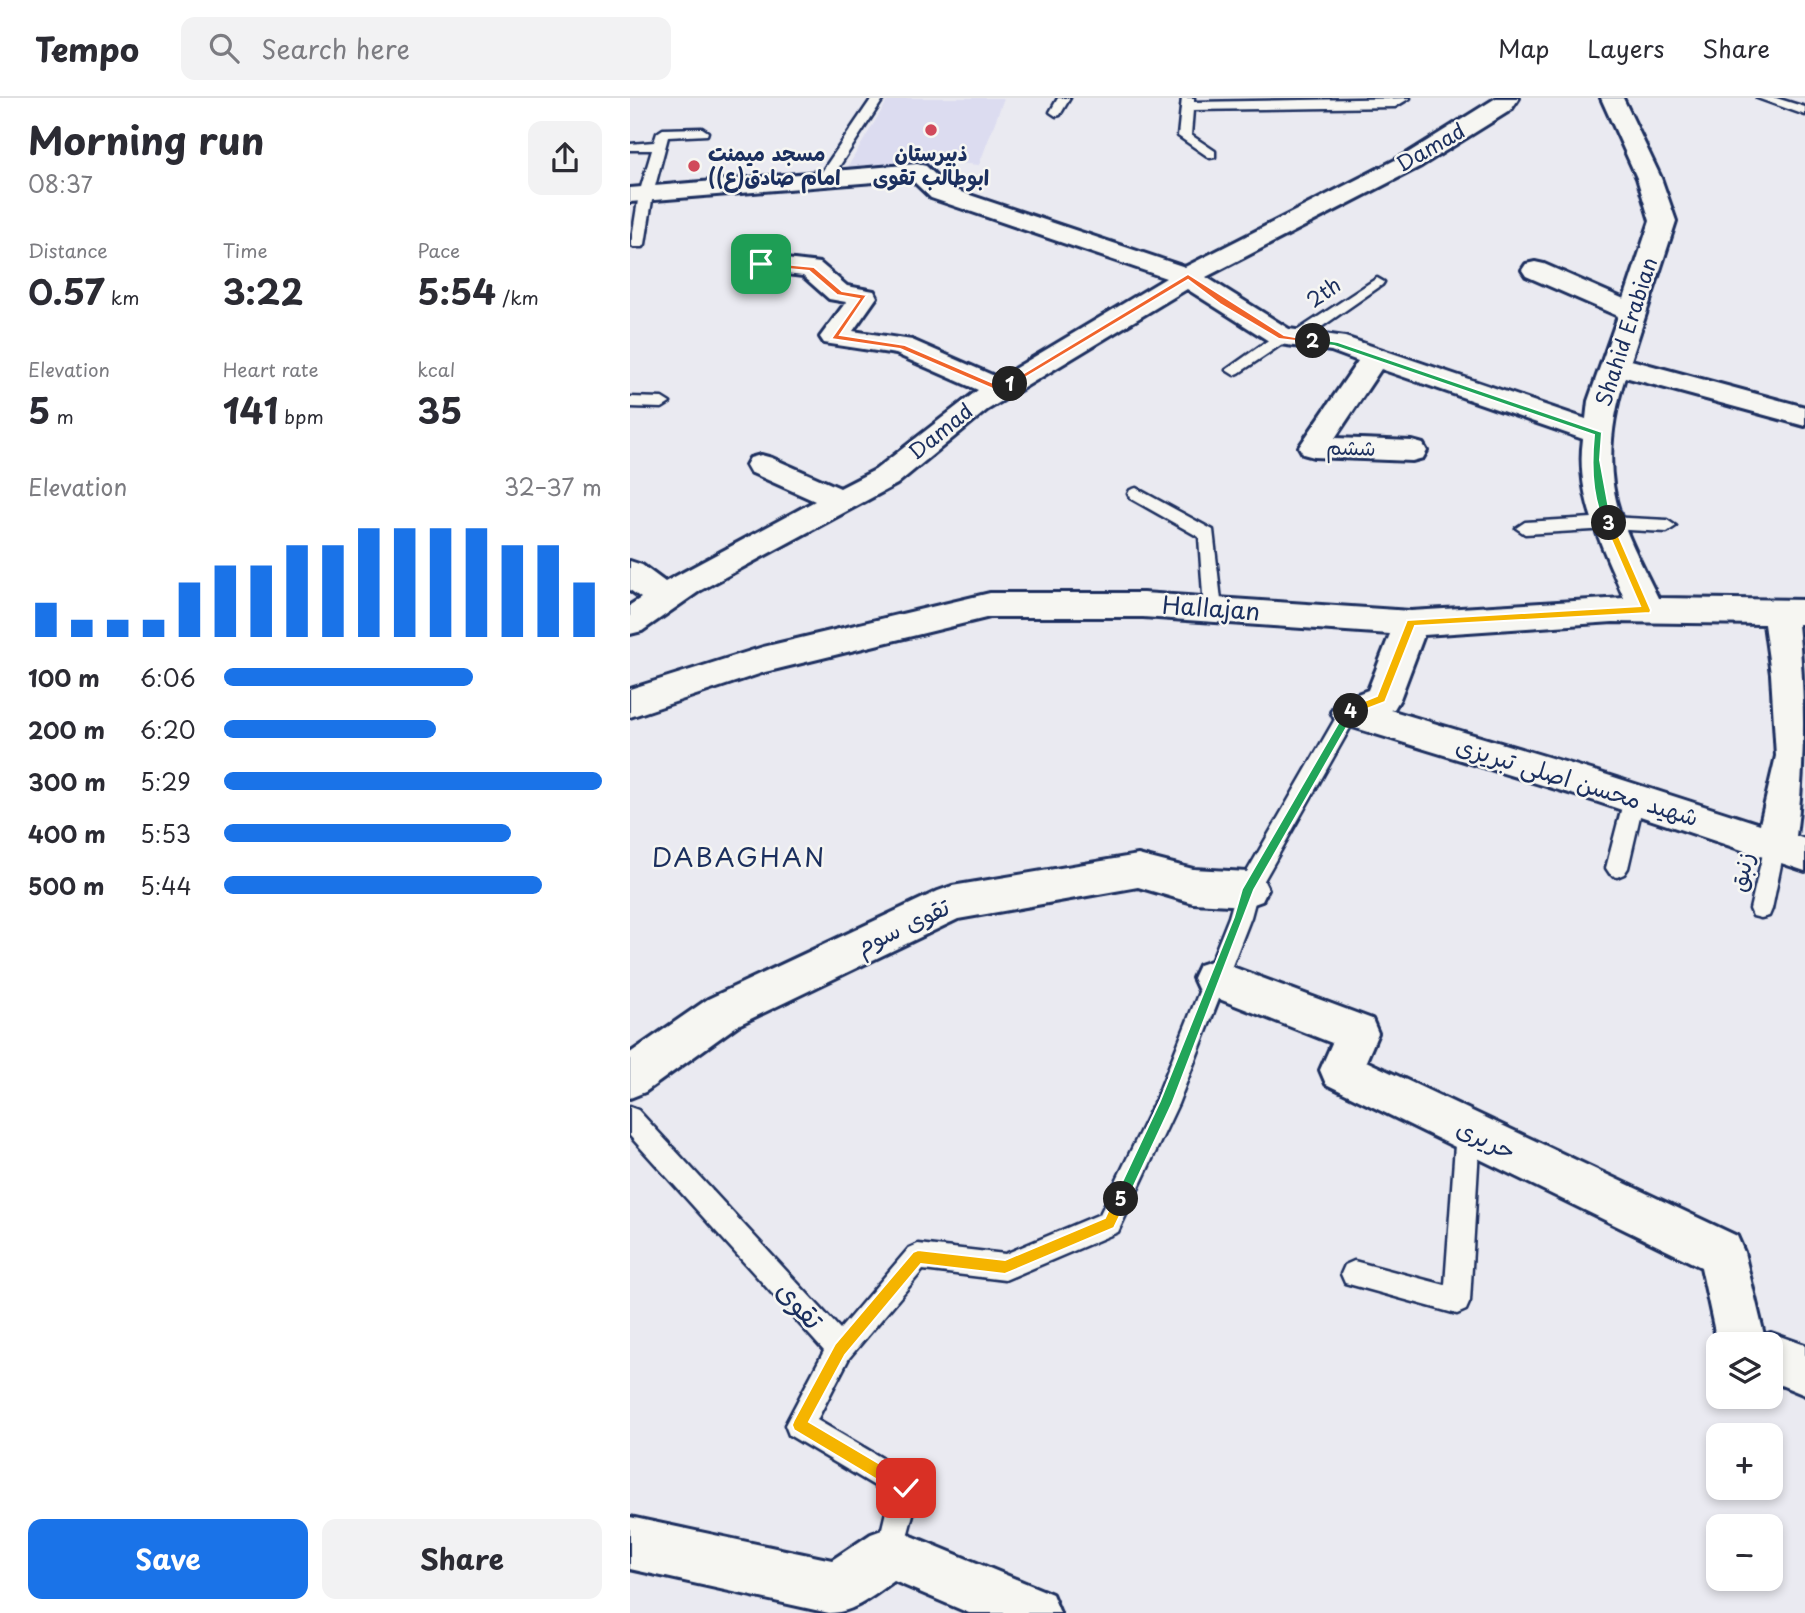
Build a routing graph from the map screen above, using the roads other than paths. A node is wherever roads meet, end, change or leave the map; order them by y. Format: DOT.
graph roads {
  1 [pos="878,98"];
  2 [pos="1064,98"];
  3 [pos="1508,98"];
  4 [pos="1612,98"];
  5 [pos="1763,98"];
  6 [pos="1398,100"];
  7 [pos="1188,102"];
  8 [pos="1805,111"];
  9 [pos="1056,112"];
  10 [pos="702,132"];
  11 [pos="632,146"];
  12 [pos="660,146"];
  13 [pos="1210,154"];
  14 [pos="824,179"];
  15 [pos="638,195"];
  16 [pos="638,244"];
  17 [pos="761,264"];
  18 [pos="1535,270"];
  19 [pos="1188,277"];
  20 [pos="1377,282"];
  21 [pos="1633,313"];
  22 [pos="1288,338"];
  23 [pos="1375,357"];
  24 [pos="1615,365"];
  25 [pos="1234,370"];
  26 [pos="1000,389"];
  27 [pos="630,402"];
  28 [pos="662,403"];
  29 [pos="1805,417"];
  30 [pos="1598,434"];
  31 [pos="1412,451"];
  32 [pos="761,465"];
  33 [pos="1136,494"];
  34 [pos="842,501"];
  35 [pos="1609,523"];
  36 [pos="1667,526"];
  37 [pos="1525,528"];
  38 [pos="630,573"];
  39 [pos="665,598"];
  40 [pos="1213,609"];
  41 [pos="1646,610"];
  42 [pos="1792,612"];
  43 [pos="630,622"];
  44 [pos="1411,623"];
  45 [pos="630,703"];
  46 [pos="1349,712"];
  47 [pos="1634,799"];
  48 [pos="1790,850"];
  49 [pos="1617,868"];
  50 [pos="1248,889"];
  51 [pos="1760,909"];
  52 [pos="1214,978"];
  53 [pos="630,1079"];
  54 [pos="630,1118"];
  55 [pos="1468,1131"];
  56 [pos="1354,1274"];
  57 [pos="1739,1332"];
  58 [pos="840,1349"];
  59 [pos="1783,1362"];
  60 [pos="1805,1370"];
  61 [pos="630,1543"];
  62 [pos="890,1553"];
  63 [pos="1033,1613"];
  1 -- 14 [label="lane"];
  2 -- 9 [label="lane"];
  3 -- 19 [label="street, Damad"];
  4 -- 21 [label="street, Shahid Erabian"];
  5 -- 8 [label="lane"];
  6 -- 7 [label="lane"];
  7 -- 13 [label="lane"];
  10 -- 12 [label="lane"];
  11 -- 12 [label="lane"];
  12 -- 15 [label="lane"];
  14 -- 15 [label="street"];
  14 -- 19 [label="street"];
  15 -- 16 [label="lane"];
  17 -- 26 [label="street"];
  18 -- 21 [label="street"];
  19 -- 22 [label="street"];
  19 -- 26 [label="street, Damad"];
  20 -- 22 [label="lane, 2th"];
  21 -- 24 [label="street, Shahid Erabian"];
  22 -- 23 [label="street"];
  22 -- 25 [label="lane, 2th"];
  23 -- 30 [label="street"];
  23 -- 31 [label="street, ششم"];
  24 -- 29 [label="street"];
  24 -- 30 [label="street, Shahid Erabian"];
  26 -- 34 [label="street, Damad"];
  27 -- 28 [label="lane"];
  30 -- 35 [label="street, Shahid Erabian"];
  32 -- 34 [label="street"];
  33 -- 40 [label="lane"];
  34 -- 39 [label="street, Damad"];
  35 -- 36 [label="lane"];
  35 -- 37 [label="lane"];
  35 -- 41 [label="street, Shahid Erabian"];
  38 -- 39 [label="street"];
  39 -- 43 [label="street, Damad"];
  40 -- 44 [label="street, Hallajan"];
  40 -- 45 [label="street, Hallajan"];
  41 -- 42 [label="street, Hallajan"];
  41 -- 44 [label="street, Hallajan"];
  42 -- 48 [label="street"];
  44 -- 46 [label="street"];
  46 -- 47 [label="street, شهید محسن اصلی تبریزی"];
  46 -- 50 [label="lane"];
  47 -- 48 [label="street, شهید محسن اصلی تبریزی"];
  47 -- 49 [label="lane"];
  48 -- 51 [label="lane, زنبق"];
  50 -- 52 [label="lane"];
  50 -- 53 [label="street, تقوی سوم"];
  52 -- 55 [label="street, حریری"];
  52 -- 58 [label="lane"];
  54 -- 58 [label="lane, تقوی"];
  55 -- 56 [label="lane"];
  55 -- 57 [label="street, حریری"];
  58 -- 62 [label="lane, تقوی"];
  59 -- 60 [label="street"];
  61 -- 62 [label="street"];
  62 -- 63 [label="street"];
}
